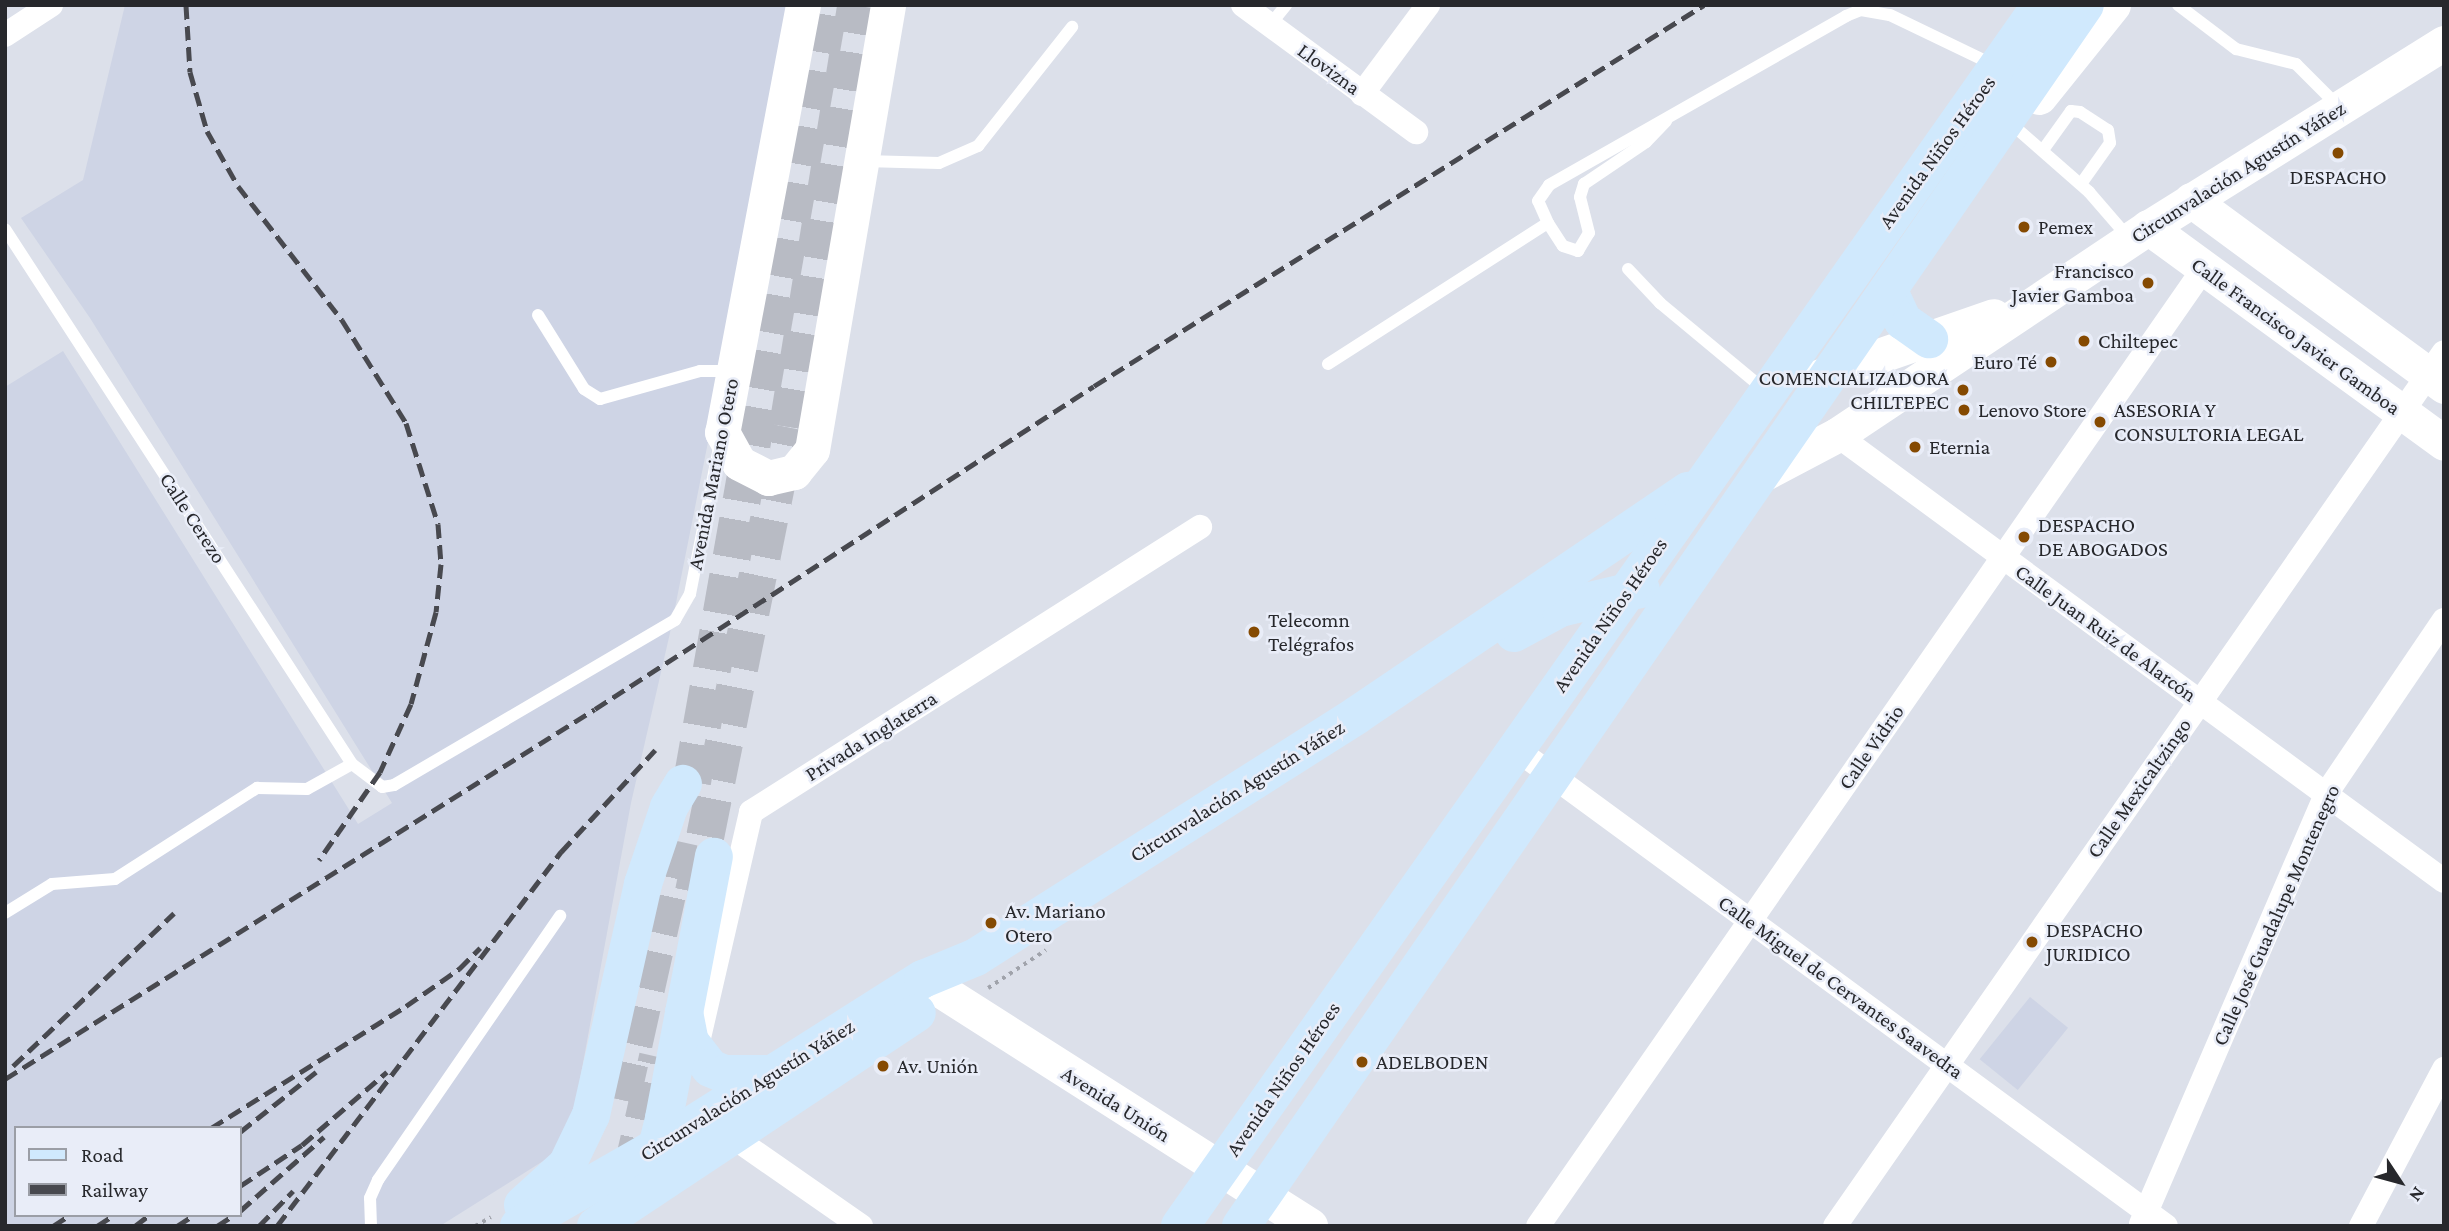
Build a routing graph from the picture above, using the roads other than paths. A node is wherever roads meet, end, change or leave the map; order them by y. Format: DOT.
graph roads {
  1 [pos="51,5"];
  2 [pos="803,5"];
  3 [pos="888,5"];
  4 [pos="1243,5"];
  5 [pos="1286,5"];
  6 [pos="1428,5"];
  7 [pos="2041,5"];
  8 [pos="2085,5"];
  9 [pos="2113,5"];
  10 [pos="2178,5"];
  11 [pos="1270,25"];
  12 [pos="1072,27"];
  13 [pos="5,34"];
  14 [pos="2444,43"];
  15 [pos="1998,67"];
  16 [pos="1362,94"];
  17 [pos="2340,108"];
  18 [pos="1674,113"];
  19 [pos="2011,123"];
  20 [pos="1416,132"];
  21 [pos="2042,150"];
  22 [pos="861,161"];
  23 [pos="2081,184"];
  24 [pos="2191,200"];
  25 [pos="1548,223"];
  26 [pos="5,229"];
  27 [pos="2139,234"];
  28 [pos="2204,268"];
  29 [pos="1628,269"];
  30 [pos="1889,291"];
  31 [pos="2033,302"];
  32 [pos="538,315"];
  33 [pos="1929,339"];
  34 [pos="1328,364"];
  35 [pos="734,371"];
  36 [pos="2439,371"];
  37 [pos="1835,373"];
  38 [pos="1766,391"];
  39 [pos="2400,413"];
  40 [pos="722,432"];
  41 [pos="1836,435"];
  42 [pos="2444,443"];
  43 [pos="1761,475"];
  44 [pos="1704,480"];
  45 [pos="1200,527"];
  46 [pos="2003,557"];
  47 [pos="1684,586"];
  48 [pos="1628,591"];
  49 [pos="2444,620"];
  50 [pos="2199,701"];
  51 [pos="1357,715"];
  52 [pos="1516,749"];
  53 [pos="352,764"];
  54 [pos="1553,776"];
  55 [pos="683,784"];
  56 [pos="394,785"];
  57 [pos="2326,794"];
  58 [pos="714,857"];
  59 [pos="2444,881"];
  60 [pos="5,913"];
  61 [pos="560,916"];
  62 [pos="1750,921"];
  63 [pos="934,987"];
  64 [pos="683,1003"];
  65 [pos="695,1053"];
  66 [pos="1947,1065"];
  67 [pos="2444,1069"];
  68 [pos="772,1074"];
  69 [pos="733,1137"];
  70 [pos="657,1147"];
  71 [pos="1219,1169"];
  72 [pos="657,1185"];
  73 [pos="1251,1211"];
  74 [pos="2151,1221"];
  75 [pos="371,1226"];
  76 [pos="495,1226"];
  77 [pos="519,1226"];
  78 [pos="571,1226"];
  79 [pos="596,1226"];
  80 [pos="649,1226"];
  81 [pos="861,1226"];
  82 [pos="1180,1226"];
  83 [pos="1310,1226"];
  84 [pos="1538,1226"];
  85 [pos="1835,1226"];
  86 [pos="2361,1226"];
  1 -- 13 [label="street"];
  2 -- 35 [label="main road, Avenida Mariano Otero"];
  3 -- 22 [label="main road"];
  4 -- 11 [label="street, Llovizna"];
  5 -- 11 [label="lane"];
  6 -- 16 [label="street"];
  7 -- 15 [label="main road, Avenida Niños Héroes"];
  8 -- 19 [label="main road, Avenida Niños Héroes"];
  9 -- 19 [label="main road"];
  10 -- 17 [label="lane"];
  11 -- 16 [label="street, Llovizna"];
  12 -- 22 [label="lane"];
  14 -- 17 [label="main road, Circunvalación Agustín Yáñez"];
  15 -- 18 [label="lane"];
  15 -- 38 [label="main road, Avenida Niños Héroes"];
  16 -- 20 [label="street, Llovizna"];
  17 -- 24 [label="main road, Circunvalación Agustín Yáñez"];
  18 -- 25 [label="lane"];
  18 -- 25 [label="lane"];
  19 -- 21 [label="lane"];
  19 -- 30 [label="main road, Avenida Niños Héroes"];
  21 -- 23 [label="lane"];
  21 -- 23 [label="lane"];
  22 -- 40 [label="main road"];
  23 -- 27 [label="lane"];
  24 -- 27 [label="main road, Circunvalación Agustín Yáñez"];
  24 -- 36 [label="main road"];
  25 -- 34 [label="lane"];
  26 -- 53 [label="lane, Calle Cerezo"];
  27 -- 28 [label="main road, Calle Francisco Javier Gamboa"];
  27 -- 31 [label="main road, Circunvalación Agustín Yáñez"];
  28 -- 39 [label="main road, Calle Francisco Javier Gamboa"];
  28 -- 46 [label="street, Calle Vidrio"];
  29 -- 38 [label="lane"];
  30 -- 33 [label="main road"];
  30 -- 37 [label="main road, Avenida Niños Héroes"];
  31 -- 33 [label="main road, Circunvalación Agustín Yáñez"];
  31 -- 41 [label="main road, Circunvalación Agustín Yáñez"];
  32 -- 35 [label="lane"];
  33 -- 37 [label="main road, Circunvalación Agustín Yáñez"];
  35 -- 40 [label="main road, Avenida Mariano Otero"];
  36 -- 39 [label="street, Calle Mexicaltzingo"];
  37 -- 38 [label="main road, Circunvalación Agustín Yáñez"];
  37 -- 43 [label="main road, Avenida Niños Héroes"];
  38 -- 44 [label="main road, Avenida Niños Héroes"];
  39 -- 42 [label="main road, Calle Francisco Javier Gamboa"];
  39 -- 50 [label="street, Calle Mexicaltzingo"];
  40 -- 56 [label="lane, Avenida Mariano Otero"];
  41 -- 43 [label="main road, Circunvalación Agustín Yáñez"];
  41 -- 46 [label="street, Calle Juan Ruiz de Alarcón"];
  43 -- 47 [label="main road, Avenida Niños Héroes"];
  44 -- 48 [label="main road, Avenida Niños Héroes"];
  44 -- 51 [label="main road, Circunvalación Agustín Yáñez"];
  45 -- 65 [label="street, Privada Inglaterra"];
  46 -- 50 [label="street, Calle Juan Ruiz de Alarcón"];
  46 -- 62 [label="street, Calle Vidrio"];
  47 -- 48 [label="main road, Circunvalación Agustín Yáñez"];
  47 -- 54 [label="main road, Avenida Niños Héroes"];
  48 -- 51 [label="main road, Circunvalación Agustín Yáñez"];
  48 -- 52 [label="main road, Avenida Niños Héroes"];
  49 -- 57 [label="street, Calle José Guadalupe Montenegro"];
  50 -- 57 [label="street, Calle Juan Ruiz de Alarcón"];
  50 -- 66 [label="street, Calle Mexicaltzingo"];
  51 -- 63 [label="main road, Circunvalación Agustín Yáñez"];
  52 -- 54 [label="street, Calle Miguel de Cervantes Saavedra"];
  52 -- 71 [label="main road, Avenida Niños Héroes"];
  53 -- 56 [label="lane, Calle Cerezo"];
  53 -- 60 [label="lane"];
  54 -- 62 [label="street, Calle Miguel de Cervantes Saavedra"];
  54 -- 73 [label="main road, Avenida Niños Héroes"];
  55 -- 76 [label="main road"];
  57 -- 59 [label="street, Calle Juan Ruiz de Alarcón"];
  57 -- 74 [label="street, Calle José Guadalupe Montenegro"];
  58 -- 64 [label="main road"];
  61 -- 75 [label="lane"];
  62 -- 66 [label="street, Calle Miguel de Cervantes Saavedra"];
  62 -- 84 [label="street, Calle Vidrio"];
  63 -- 68 [label="main road, Circunvalación Agustín Yáñez"];
  63 -- 69 [label="main road, Circunvalación Agustín Yáñez"];
  63 -- 71 [label="main road, Avenida Unión"];
  64 -- 65 [label="main road"];
  64 -- 70 [label="main road"];
  65 -- 68 [label="main road"];
  66 -- 74 [label="street, Calle Miguel de Cervantes Saavedra"];
  66 -- 85 [label="street, Calle Mexicaltzingo"];
  67 -- 86 [label="street"];
  68 -- 70 [label="main road, Circunvalación Agustín Yáñez"];
  69 -- 72 [label="main road, Circunvalación Agustín Yáñez"];
  69 -- 81 [label="street"];
  70 -- 77 [label="main road, Circunvalación Agustín Yáñez"];
  70 -- 78 [label="main road"];
  71 -- 73 [label="main road, Avenida Unión"];
  71 -- 82 [label="main road, Avenida Niños Héroes"];
  72 -- 79 [label="main road, Circunvalación Agustín Yáñez"];
  72 -- 80 [label="main road"];
  73 -- 83 [label="main road, Avenida Unión"];
}
